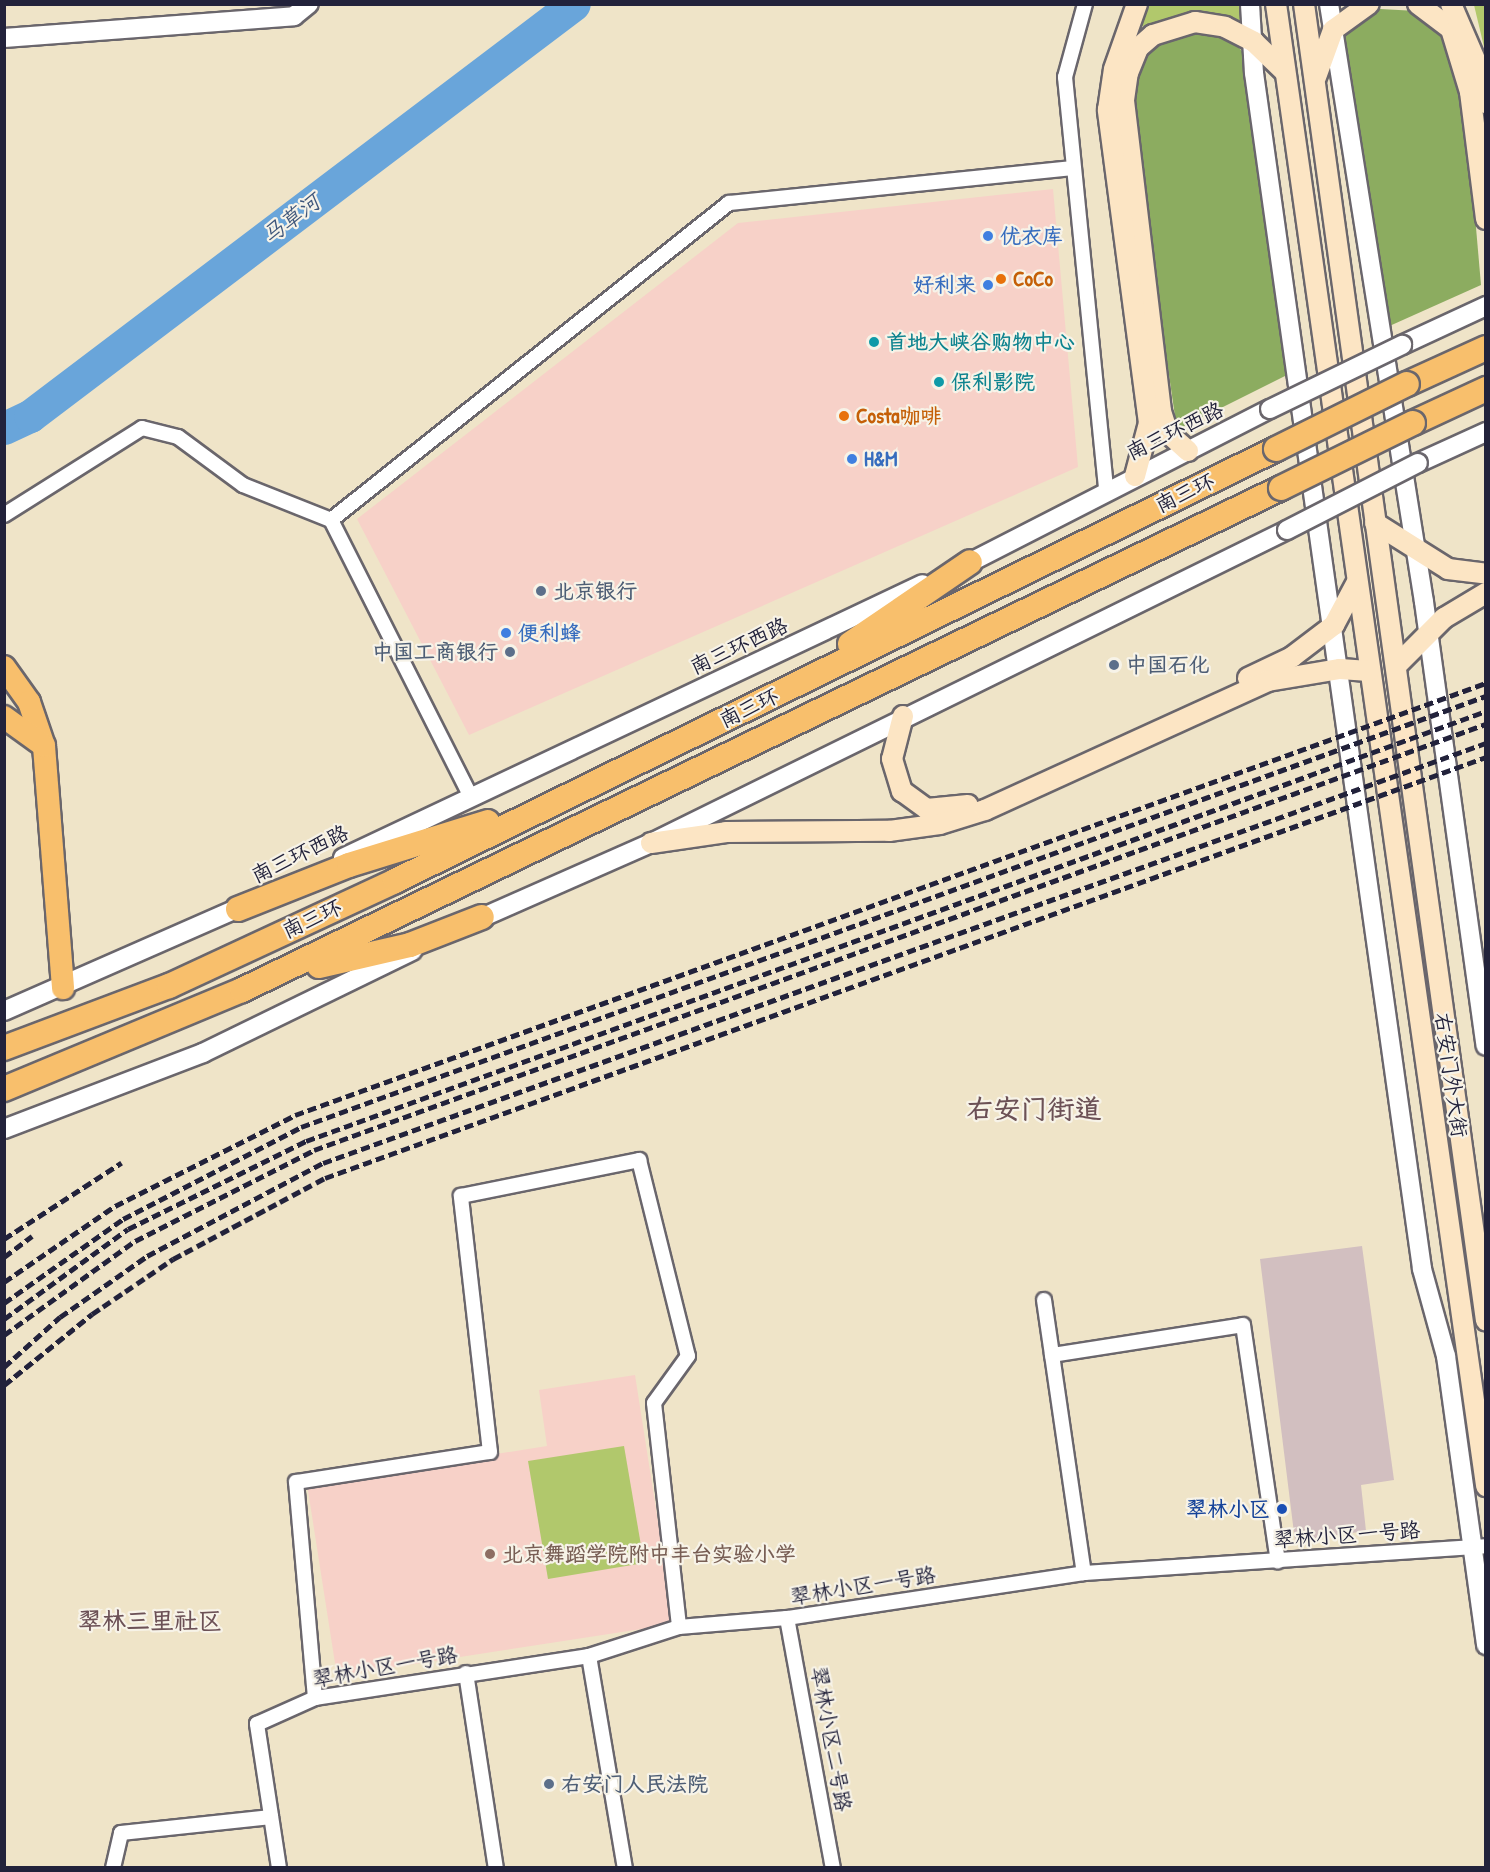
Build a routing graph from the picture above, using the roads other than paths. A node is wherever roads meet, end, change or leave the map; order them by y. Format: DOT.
graph roads {
  1 [pos="309,4"];
  2 [pos="1085,4"];
  3 [pos="1137,4"];
  4 [pos="1250,4"];
  5 [pos="1276,4"];
  6 [pos="1304,4"];
  7 [pos="1329,4"];
  8 [pos="1369,4"];
  9 [pos="1418,4"];
  10 [pos="1451,4"];
  11 [pos="1333,30"];
  12 [pos="4,38"];
  13 [pos="1254,42"];
  14 [pos="1285,72"];
  15 [pos="1315,80"];
  16 [pos="1485,103"];
  17 [pos="1073,168"];
  18 [pos="1485,219"];
  19 [pos="1485,306"];
  20 [pos="1485,348"];
  21 [pos="1485,389"];
  22 [pos="1485,432"];
  23 [pos="1188,450"];
  24 [pos="1135,476"];
  25 [pos="1106,490"];
  26 [pos="4,514"];
  27 [pos="331,520"];
  28 [pos="1375,523"];
  29 [pos="1417,554"];
  30 [pos="970,562"];
  31 [pos="1485,574"];
  32 [pos="1356,585"];
  33 [pos="1485,593"];
  34 [pos="1334,625"];
  35 [pos="1429,634"];
  36 [pos="1398,664"];
  37 [pos="4,667"];
  38 [pos="1340,669"];
  39 [pos="1369,671"];
  40 [pos="779,693"];
  41 [pos="903,716"];
  42 [pos="4,717"];
  43 [pos="44,746"];
  44 [pos="598,782"];
  45 [pos="471,796"];
  46 [pos="651,843"];
  47 [pos="238,909"];
  48 [pos="482,917"];
  49 [pos="63,988"];
  50 [pos="242,990"];
  51 [pos="4,1011"];
  52 [pos="1485,1046"];
  53 [pos="4,1048"];
  54 [pos="4,1089"];
  55 [pos="4,1129"];
  56 [pos="1044,1300"];
  57 [pos="1485,1320"];
  58 [pos="1052,1354"];
  59 [pos="1485,1486"];
  60 [pos="1479,1546"];
  61 [pos="1278,1561"];
  62 [pos="1084,1573"];
  63 [pos="787,1618"];
  64 [pos="679,1628"];
  65 [pos="1485,1645"];
  66 [pos="589,1656"];
  67 [pos="466,1674"];
  68 [pos="315,1698"];
  69 [pos="271,1817"];
  70 [pos="113,1868"];
  71 [pos="279,1868"];
  72 [pos="496,1868"];
  73 [pos="625,1868"];
  74 [pos="833,1868"];
  1 -- 12 [label="street"];
  2 -- 17 [label="street"];
  3 -- 24 [label="main road"];
  4 -- 13 [label="street"];
  5 -- 14 [label="main road, 右安门外大街"];
  6 -- 15 [label="main road, 右安门外大街"];
  7 -- 11 [label="street"];
  8 -- 11 [label="main road"];
  9 -- 18 [label="main road"];
  10 -- 16 [label="main road"];
  11 -- 15 [label="main road"];
  11 -- 29 [label="street"];
  13 -- 14 [label="main road"];
  13 -- 23 [label="main road"];
  13 -- 34 [label="street"];
  14 -- 32 [label="main road, 右安门外大街"];
  15 -- 28 [label="main road, 右安门外大街"];
  17 -- 25 [label="street"];
  17 -- 27 [label="street"];
  19 -- 23 [label="street, 南三环西路, bridge"];
  20 -- 40 [label="highway, 南三环, bridge"];
  21 -- 50 [label="highway, 南三环, bridge"];
  22 -- 41 [label="street, bridge"];
  23 -- 24 [label="street, 南三环西路"];
  24 -- 25 [label="street, 南三环西路"];
  25 -- 30 [label="street, 南三环西路"];
  26 -- 27 [label="street"];
  27 -- 45 [label="street"];
  28 -- 29 [label="main road"];
  28 -- 36 [label="main road, 右安门外大街"];
  29 -- 31 [label="main road"];
  29 -- 35 [label="street"];
  30 -- 40 [label="highway"];
  30 -- 45 [label="street, 南三环西路"];
  32 -- 34 [label="main road"];
  32 -- 39 [label="main road, 右安门外大街"];
  33 -- 35 [label="main road"];
  34 -- 38 [label="street"];
  34 -- 41 [label="main road"];
  35 -- 36 [label="main road"];
  35 -- 52 [label="street"];
  36 -- 57 [label="main road, 右安门外大街"];
  37 -- 43 [label="main road"];
  38 -- 39 [label="main road"];
  38 -- 46 [label="main road"];
  38 -- 60 [label="street"];
  39 -- 59 [label="main road, 右安门外大街"];
  40 -- 44 [label="highway, 南三环"];
  41 -- 46 [label="street"];
  42 -- 43 [label="main road"];
  43 -- 49 [label="main road"];
  44 -- 47 [label="highway"];
  44 -- 53 [label="highway, 南三环"];
  45 -- 47 [label="street, 南三环西路"];
  46 -- 48 [label="street"];
  47 -- 49 [label="street, 南三环西路"];
  48 -- 50 [label="highway"];
  48 -- 55 [label="street"];
  49 -- 51 [label="street, 南三环西路"];
  50 -- 54 [label="highway, 南三环"];
  56 -- 58 [label="street"];
  58 -- 61 [label="street"];
  58 -- 62 [label="street"];
  60 -- 61 [label="street, 翠林小区一号路"];
  60 -- 65 [label="street"];
  61 -- 62 [label="street, 翠林小区一号路"];
  62 -- 63 [label="street, 翠林小区一号路"];
  63 -- 64 [label="street, 翠林小区一号路"];
  63 -- 74 [label="street, 翠林小区二号路"];
  64 -- 66 [label="street, 翠林小区一号路"];
  64 -- 68 [label="street"];
  66 -- 67 [label="street, 翠林小区一号路"];
  66 -- 73 [label="street"];
  67 -- 68 [label="street, 翠林小区一号路"];
  67 -- 72 [label="street"];
  68 -- 69 [label="street, 翠林小区一号路"];
  69 -- 70 [label="street"];
  69 -- 71 [label="street"];
}
